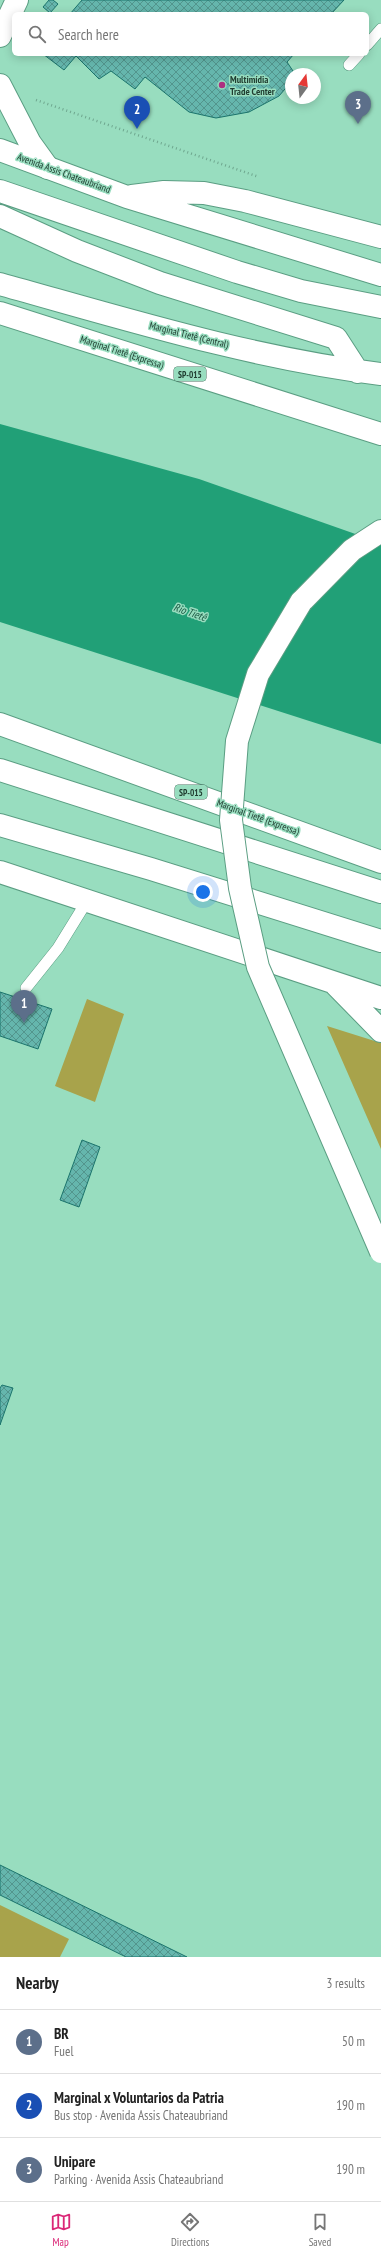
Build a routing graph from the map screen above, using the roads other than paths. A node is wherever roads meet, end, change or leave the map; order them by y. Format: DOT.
graph roads {
  1 [pos="17,0"];
  2 [pos="381,29"];
  3 [pos="0,36"];
  4 [pos="369,43"];
  5 [pos="357,56"];
  6 [pos="349,64"];
  7 [pos="0,86"];
  8 [pos="0,150"];
  9 [pos="48,168"];
  10 [pos="0,191"];
  11 [pos="127,197"];
  12 [pos="0,216"];
  13 [pos="381,237"];
  14 [pos="381,275"];
  15 [pos="0,284"];
  16 [pos="381,307"];
  17 [pos="0,313"];
  18 [pos="358,372"];
  19 [pos="381,374"];
  20 [pos="381,434"];
  21 [pos="381,531"];
  22 [pos="0,724"];
  23 [pos="0,770"];
  24 [pos="0,825"];
  25 [pos="381,862"];
  26 [pos="0,872"];
  27 [pos="381,892"];
  28 [pos="87,901"];
  29 [pos="381,941"];
  30 [pos="334,983"];
  31 [pos="26,988"];
  32 [pos="381,998"];
  33 [pos="381,1031"];
  34 [pos="381,1252"];
  1 -- 3 [label="main road"];
  2 -- 4 [label="lane"];
  5 -- 6 [label="lane"];
  7 -- 9 [label="main road"];
  8 -- 9 [label="main road, Avenida Assis Chateaubriand"];
  9 -- 11 [label="main road, Avenida Assis Chateaubriand"];
  10 -- 16 [label="main road"];
  11 -- 13 [label="main road"];
  11 -- 14 [label="main road, Avenida Assis Chateaubriand"];
  12 -- 18 [label="main road"];
  15 -- 18 [label="main road, Marginal Tietê (Central)"];
  17 -- 20 [label="main road, Marginal Tietê (Expressa) / SP-015"];
  18 -- 19 [label="main road, Marginal Tietê (Central)"];
  21 -- 34 [label="main road, bridge"];
  22 -- 25 [label="main road, Marginal Tietê (Expressa) / SP-015"];
  23 -- 27 [label="main road"];
  24 -- 29 [label="main road"];
  26 -- 28 [label="main road"];
  28 -- 30 [label="main road"];
  28 -- 31 [label="lane"];
  30 -- 32 [label="main road"];
  30 -- 33 [label="main road"];
}
